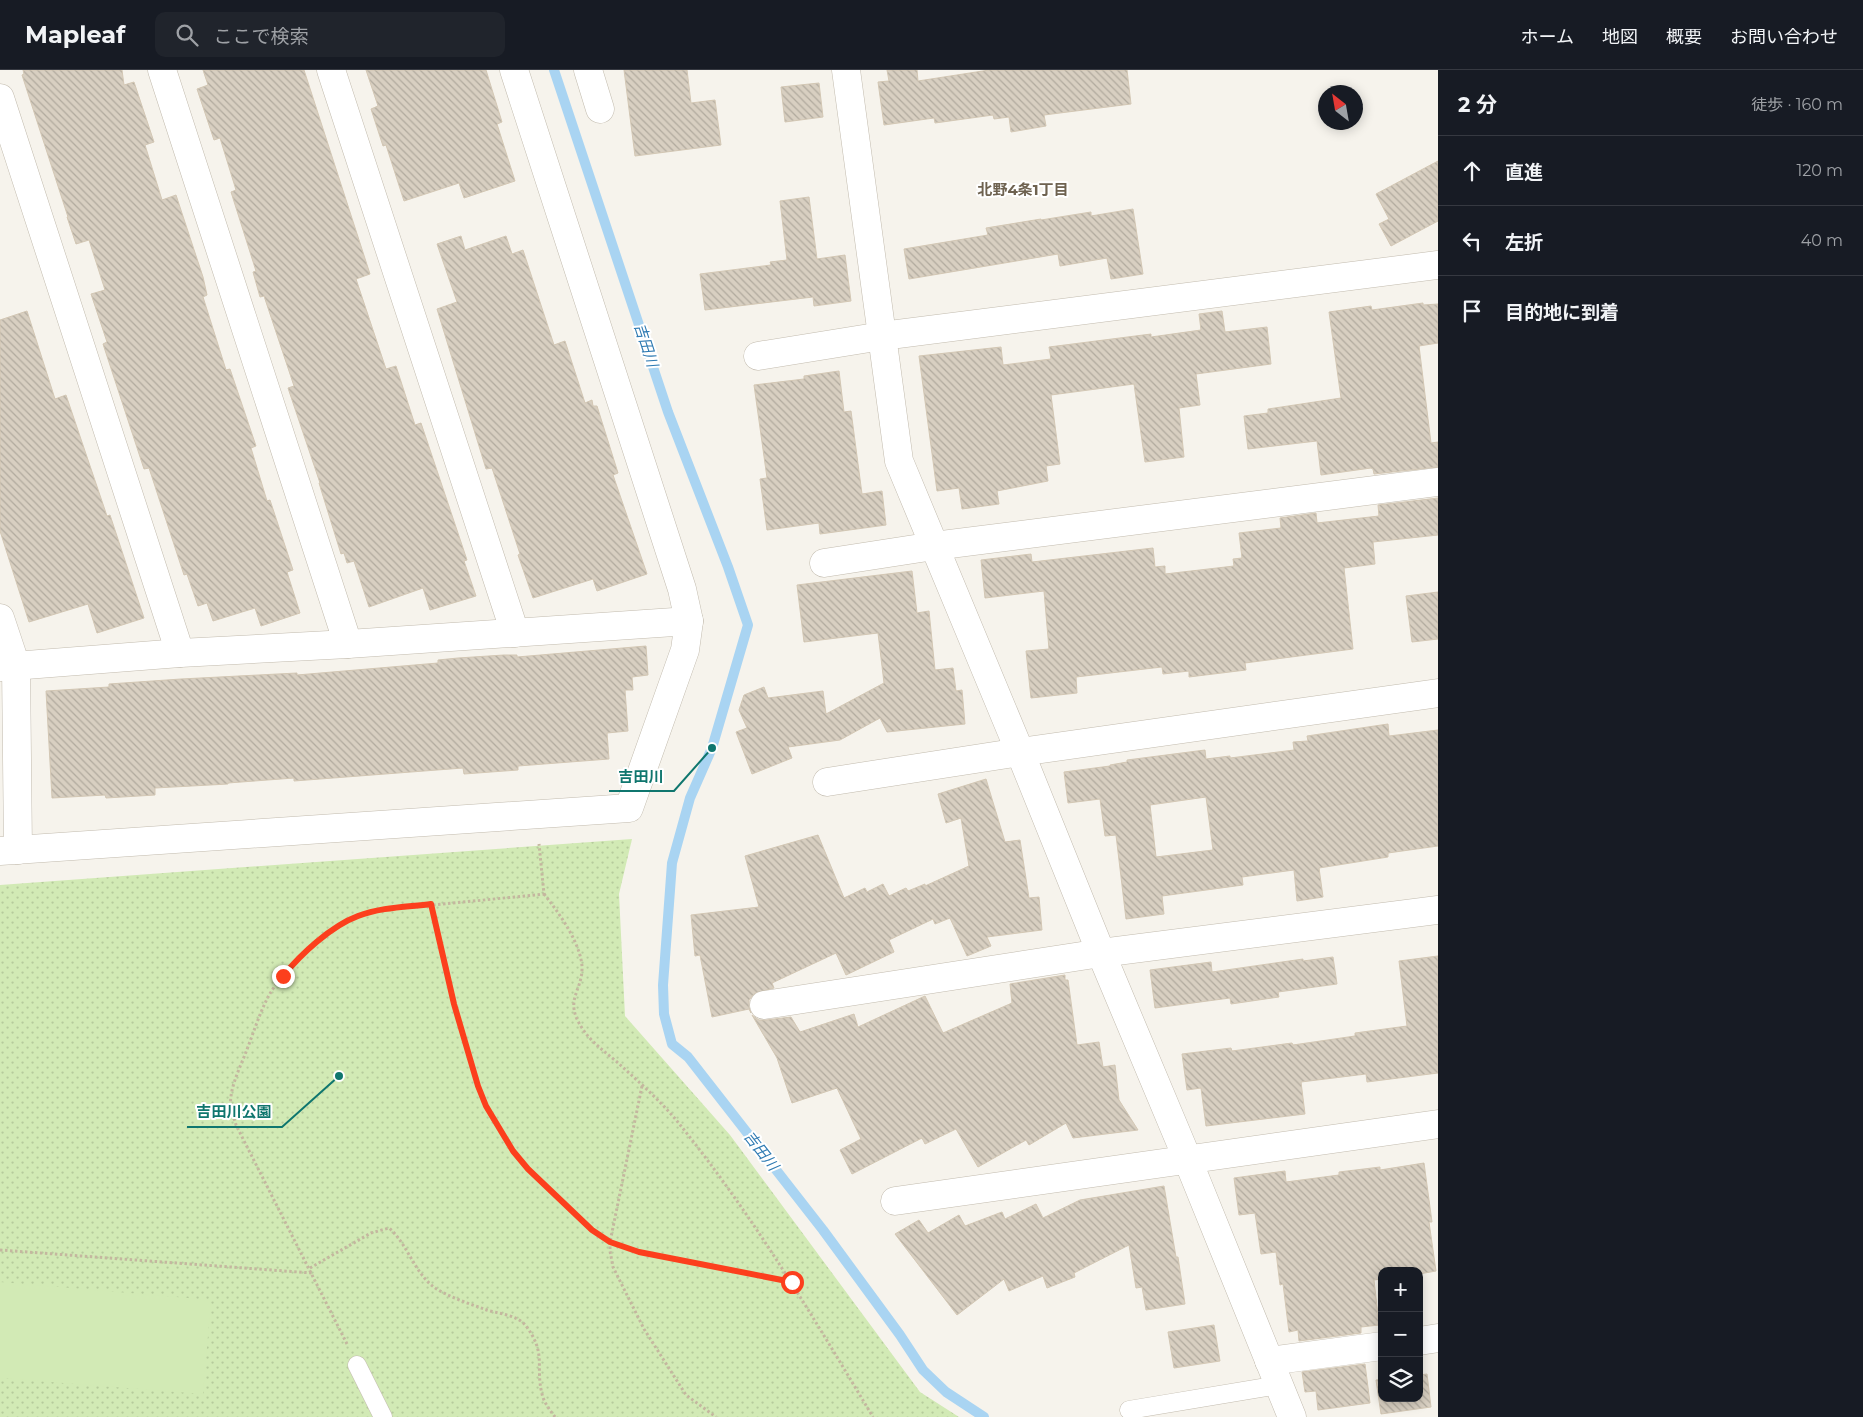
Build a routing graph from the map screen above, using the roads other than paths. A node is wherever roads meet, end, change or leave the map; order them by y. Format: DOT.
graph roads {
  1 [pos="162,70"];
  2 [pos="331,70"];
  3 [pos="514,70"];
  4 [pos="588,70"];
  5 [pos="846,70"];
  6 [pos="0,98"];
  7 [pos="600,109"];
  8 [pos="1438,265"];
  9 [pos="882,336"];
  10 [pos="758,356"];
  11 [pos="1438,482"];
  12 [pos="934,546"];
  13 [pos="824,563"];
  14 [pos="0,618"];
  15 [pos="689,621"];
  16 [pos="516,633"];
  17 [pos="348,644"];
  18 [pos="180,654"];
  19 [pos="8,666"];
  20 [pos="1438,693"];
  21 [pos="1020,752"];
  22 [pos="827,782"];
  23 [pos="9,851"];
  24 [pos="1438,910"];
  25 [pos="1101,953"];
  26 [pos="764,1005"];
  27 [pos="1438,1124"];
  28 [pos="1188,1158"];
  29 [pos="895,1201"];
  30 [pos="1438,1338"];
  31 [pos="1423,1340"];
  32 [pos="1378,1347"];
  33 [pos="357,1365"];
  34 [pos="1274,1373"];
  35 [pos="1129,1410"];
  36 [pos="383,1417"];
  37 [pos="1292,1417"];
  1 -- 17 [label="street"];
  2 -- 16 [label="street"];
  3 -- 15 [label="street"];
  4 -- 7 [label="street"];
  5 -- 9 [label="street"];
  6 -- 18 [label="street"];
  8 -- 9 [label="street"];
  9 -- 10 [label="street"];
  9 -- 12 [label="street"];
  11 -- 12 [label="street"];
  12 -- 13 [label="street"];
  12 -- 21 [label="street"];
  14 -- 19 [label="street"];
  15 -- 16 [label="street"];
  15 -- 23 [label="street"];
  16 -- 17 [label="street"];
  17 -- 18 [label="street"];
  18 -- 19 [label="street"];
  19 -- 23 [label="street"];
  20 -- 21 [label="street"];
  21 -- 22 [label="street"];
  21 -- 25 [label="street"];
  24 -- 25 [label="street"];
  25 -- 26 [label="street"];
  25 -- 28 [label="street"];
  27 -- 28 [label="street"];
  28 -- 29 [label="street"];
  28 -- 34 [label="street"];
  30 -- 31 [label="street"];
  32 -- 34 [label="street"];
  33 -- 36 [label="lane"];
  34 -- 35 [label="lane"];
  34 -- 37 [label="street"];
}
